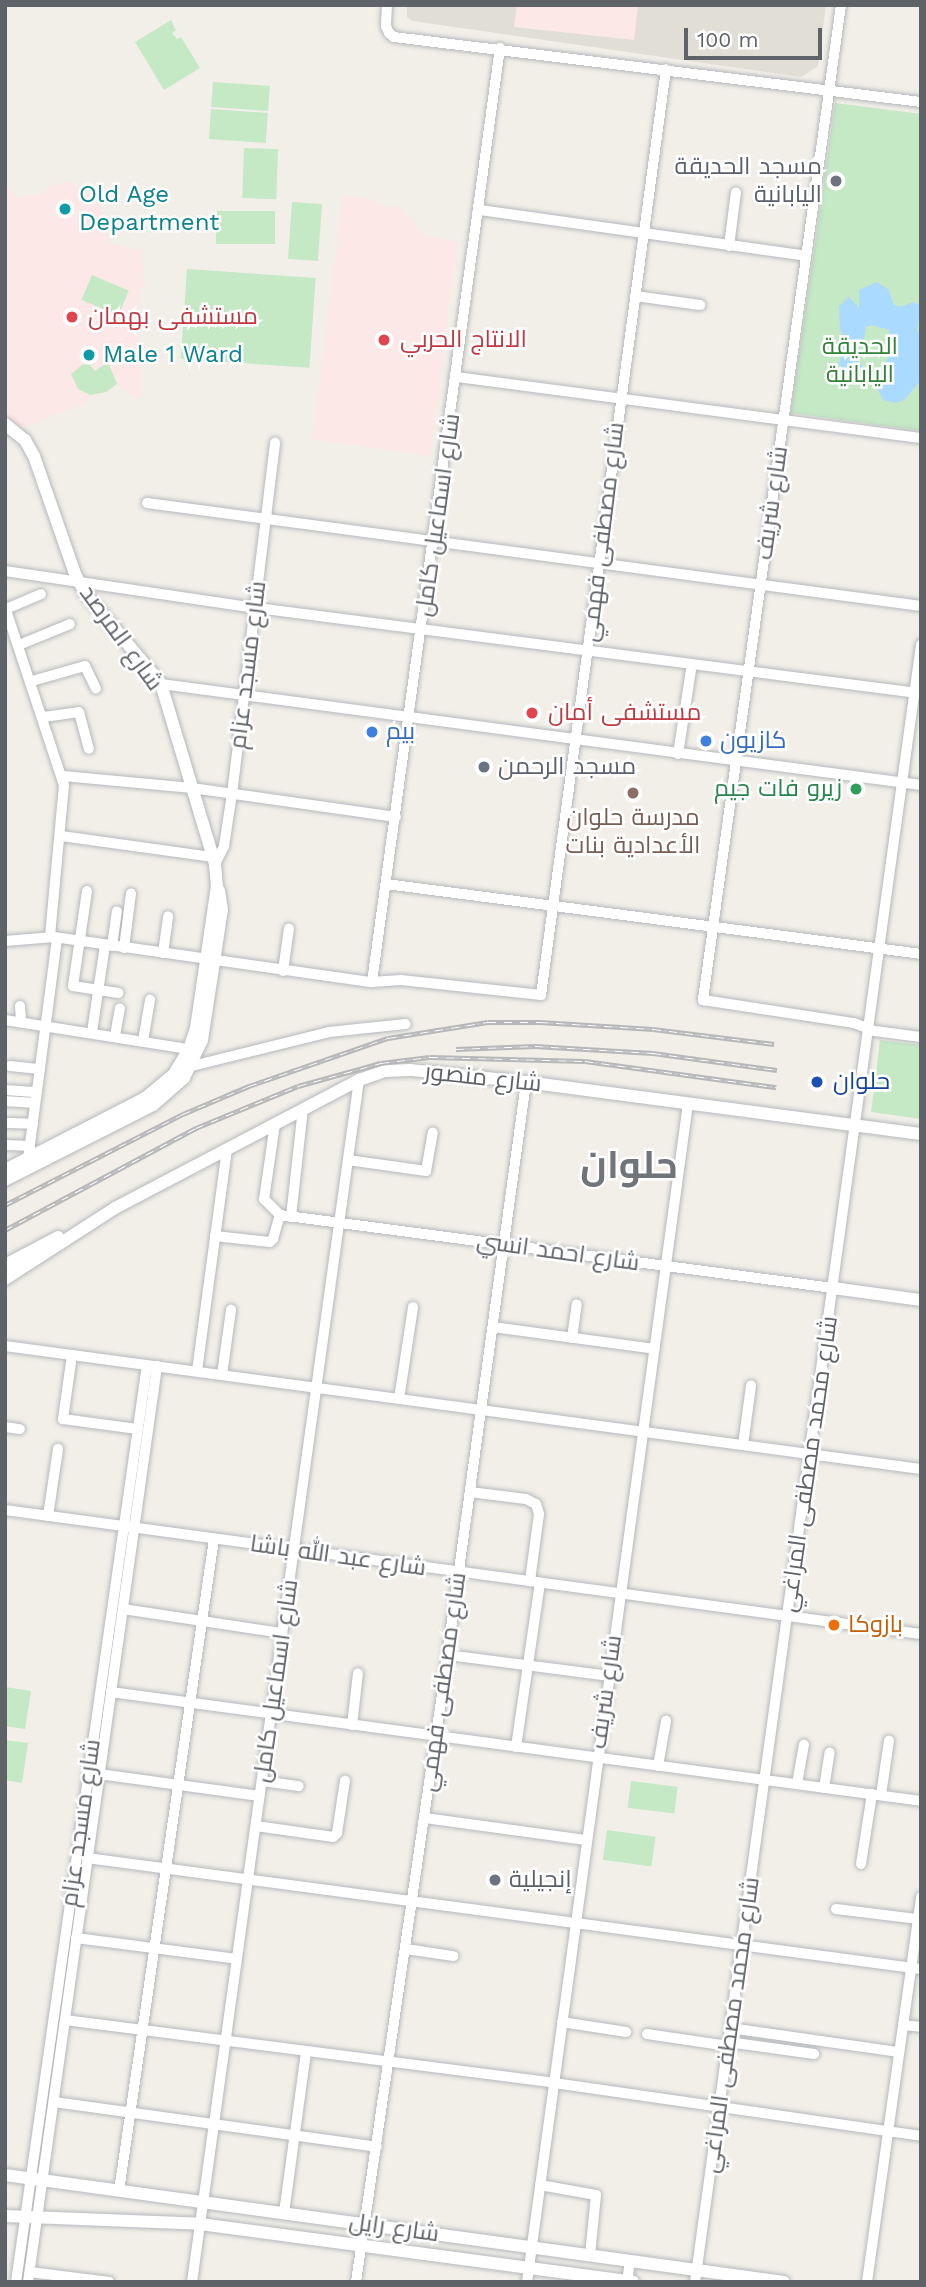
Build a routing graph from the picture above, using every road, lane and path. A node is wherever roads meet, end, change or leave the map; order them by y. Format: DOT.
graph roads {
  1 [pos="387,5"];
  2 [pos="841,5"];
  3 [pos="500,48"];
  4 [pos="667,69"];
  5 [pos="829,90"];
  6 [pos="921,102"];
  7 [pos="736,192"];
  8 [pos="480,210"];
  9 [pos="645,234"];
  10 [pos="729,246"];
  11 [pos="806,256"];
  12 [pos="635,296"];
  13 [pos="700,304"];
  14 [pos="457,377"];
  15 [pos="620,398"];
  16 [pos="783,418"];
  17 [pos="5,424"];
  18 [pos="921,438"];
  19 [pos="275,443"];
  20 [pos="147,503"];
  21 [pos="264,519"];
  22 [pos="434,542"];
  23 [pos="599,563"];
  24 [pos="5,571"];
  25 [pos="80,584"];
  26 [pos="761,585"];
  27 [pos="41,594"];
  28 [pos="921,606"];
  29 [pos="6,608"];
  30 [pos="257,608"];
  31 [pos="70,624"];
  32 [pos="422,628"];
  33 [pos="19,645"];
  34 [pos="921,645"];
  35 [pos="588,650"];
  36 [pos="692,664"];
  37 [pos="750,671"];
  38 [pos="32,681"];
  39 [pos="161,684"];
  40 [pos="96,689"];
  41 [pos="917,693"];
  42 [pos="246,695"];
  43 [pos="44,717"];
  44 [pos="410,717"];
  45 [pos="576,740"];
  46 [pos="89,749"];
  47 [pos="678,754"];
  48 [pos="737,761"];
  49 [pos="63,776"];
  50 [pos="902,783"];
  51 [pos="921,785"];
  52 [pos="192,788"];
  53 [pos="232,794"];
  54 [pos="396,817"];
  55 [pos="61,836"];
  56 [pos="214,860"];
  57 [pos="386,884"];
  58 [pos="87,891"];
  59 [pos="131,893"];
  60 [pos="553,904"];
  61 [pos="117,911"];
  62 [pos="168,916"];
  63 [pos="713,926"];
  64 [pos="289,928"];
  65 [pos="54,937"];
  66 [pos="5,941"];
  67 [pos="78,941"];
  68 [pos="108,945"];
  69 [pos="124,947"];
  70 [pos="877,948"];
  71 [pos="163,953"];
  72 [pos="921,954"];
  73 [pos="211,959"];
  74 [pos="283,971"];
  75 [pos="372,982"];
  76 [pos="98,991"];
  77 [pos="118,993"];
  78 [pos="150,1000"];
  79 [pos="20,1006"];
  80 [pos="120,1008"];
  81 [pos="5,1020"];
  82 [pos="20,1022"];
  83 [pos="406,1024"];
  84 [pos="46,1026"];
  85 [pos="868,1029"];
  86 [pos="92,1032"];
  87 [pos="115,1036"];
  88 [pos="921,1037"];
  89 [pos="144,1041"];
  90 [pos="189,1049"];
  91 [pos="10,1066"];
  92 [pos="192,1066"];
  93 [pos="40,1069"];
  94 [pos="359,1080"];
  95 [pos="526,1082"];
  96 [pos="5,1090"];
  97 [pos="36,1097"];
  98 [pos="5,1101"];
  99 [pos="688,1103"];
  100 [pos="303,1109"];
  101 [pos="9,1123"];
  102 [pos="33,1124"];
  103 [pos="275,1124"];
  104 [pos="856,1126"];
  105 [pos="433,1133"];
  106 [pos="921,1134"];
  107 [pos="5,1145"];
  108 [pos="227,1150"];
  109 [pos="29,1152"];
  110 [pos="348,1160"];
  111 [pos="5,1170"];
  112 [pos="5,1180"];
  113 [pos="285,1216"];
  114 [pos="340,1222"];
  115 [pos="81,1228"];
  116 [pos="215,1236"];
  117 [pos="503,1244"];
  118 [pos="5,1265"];
  119 [pos="667,1267"];
  120 [pos="5,1279"];
  121 [pos="833,1288"];
  122 [pos="921,1300"];
  123 [pos="577,1304"];
  124 [pos="413,1307"];
  125 [pos="230,1310"];
  126 [pos="493,1327"];
  127 [pos="572,1338"];
  128 [pos="5,1346"];
  129 [pos="655,1349"];
  130 [pos="72,1355"];
  131 [pos="152,1365"];
  132 [pos="197,1371"];
  133 [pos="222,1375"];
  134 [pos="751,1386"];
  135 [pos="317,1388"];
  136 [pos="399,1398"];
  137 [pos="482,1409"];
  138 [pos="5,1427"];
  139 [pos="20,1429"];
  140 [pos="137,1429"];
  141 [pos="642,1432"];
  142 [pos="743,1445"];
  143 [pos="58,1450"];
  144 [pos="810,1454"];
  145 [pos="921,1469"];
  146 [pos="470,1492"];
  147 [pos="5,1510"];
  148 [pos="48,1516"];
  149 [pos="129,1528"];
  150 [pos="214,1539"];
  151 [pos="294,1550"];
  152 [pos="459,1572"];
  153 [pos="535,1582"];
  154 [pos="619,1594"];
  155 [pos="123,1609"];
  156 [pos="788,1616"];
  157 [pos="202,1621"];
  158 [pos="282,1633"];
  159 [pos="921,1634"];
  160 [pos="448,1655"];
  161 [pos="528,1665"];
  162 [pos="358,1673"];
  163 [pos="609,1676"];
  164 [pos="111,1692"];
  165 [pos="190,1703"];
  166 [pos="271,1714"];
  167 [pos="666,1721"];
  168 [pos="352,1725"];
  169 [pos="436,1736"];
  170 [pos="889,1741"];
  171 [pos="804,1745"];
  172 [pos="516,1747"];
  173 [pos="830,1752"];
  174 [pos="598,1758"];
  175 [pos="658,1766"];
  176 [pos="99,1774"];
  177 [pos="765,1780"];
  178 [pos="262,1781"];
  179 [pos="345,1781"];
  180 [pos="797,1784"];
  181 [pos="178,1785"];
  182 [pos="299,1786"];
  183 [pos="824,1787"];
  184 [pos="876,1795"];
  185 [pos="260,1796"];
  186 [pos="921,1801"];
  187 [pos="425,1818"];
  188 [pos="256,1826"];
  189 [pos="586,1840"];
  190 [pos="87,1858"];
  191 [pos="860,1864"];
  192 [pos="166,1867"];
  193 [pos="248,1878"];
  194 [pos="921,1897"];
  195 [pos="413,1900"];
  196 [pos="836,1909"];
  197 [pos="918,1919"];
  198 [pos="575,1922"];
  199 [pos="76,1938"];
  200 [pos="742,1945"];
  201 [pos="155,1949"];
  202 [pos="406,1949"];
  203 [pos="453,1956"];
  204 [pos="237,1959"];
  205 [pos="916,1968"];
  206 [pos="65,2020"];
  207 [pos="562,2022"];
  208 [pos="903,2025"];
  209 [pos="921,2027"];
  210 [pos="730,2028"];
  211 [pos="143,2030"];
  212 [pos="626,2032"];
  213 [pos="647,2034"];
  214 [pos="226,2042"];
  215 [pos="728,2044"];
  216 [pos="899,2052"];
  217 [pos="306,2053"];
  218 [pos="814,2054"];
  219 [pos="389,2063"];
  220 [pos="554,2083"];
  221 [pos="54,2102"];
  222 [pos="719,2107"];
  223 [pos="131,2113"];
  224 [pos="214,2124"];
  225 [pos="889,2131"];
  226 [pos="294,2135"];
  227 [pos="921,2136"];
  228 [pos="377,2147"];
  229 [pos="5,2175"];
  230 [pos="37,2179"];
  231 [pos="540,2185"];
  232 [pos="119,2191"];
  233 [pos="203,2202"];
  234 [pos="284,2213"];
  235 [pos="5,2216"];
  236 [pos="31,2219"];
  237 [pos="200,2224"];
  238 [pos="364,2224"];
  239 [pos="362,2245"];
  240 [pos="532,2247"];
  241 [pos="590,2255"];
  242 [pos="630,2261"];
  243 [pos="529,2268"];
  244 [pos="696,2276"];
  245 [pos="29,2277"];
  246 [pos="68,2279"];
  247 [pos="627,2281"];
  248 [pos="16,2282"];
  249 [pos="109,2282"];
  250 [pos="192,2282"];
  251 [pos="356,2282"];
  252 [pos="527,2282"];
  253 [pos="632,2282"];
  254 [pos="783,2282"];
  255 [pos="867,2282"];
  1 -- 3 [label="street"];
  2 -- 5 [label="street, شارع شريف"];
  3 -- 4 [label="street"];
  3 -- 8 [label="street, شارع اسماعيل كامل"];
  4 -- 5 [label="street"];
  4 -- 9 [label="street, شارع مصطفى فهمي"];
  5 -- 6 [label="street"];
  5 -- 11 [label="street, شارع شريف"];
  7 -- 10 [label="street"];
  8 -- 9 [label="street"];
  8 -- 14 [label="street, شارع اسماعيل كامل"];
  9 -- 10 [label="street"];
  9 -- 12 [label="street, شارع مصطفى فهمي"];
  10 -- 11 [label="street"];
  11 -- 16 [label="street, شارع شريف"];
  12 -- 13 [label="street"];
  12 -- 15 [label="street, شارع مصطفى فهمي"];
  14 -- 15 [label="street"];
  14 -- 22 [label="street, شارع اسماعيل كامل"];
  15 -- 16 [label="street"];
  15 -- 23 [label="street, شارع مصطفى فهمي"];
  16 -- 18 [label="street"];
  16 -- 26 [label="street, شارع شريف"];
  17 -- 25 [label="street, شارع المرصد"];
  19 -- 21 [label="street, شارع مسجد عزام"];
  20 -- 21 [label="street"];
  21 -- 22 [label="street"];
  21 -- 30 [label="street, شارع مسجد عزام"];
  22 -- 23 [label="street"];
  22 -- 32 [label="street, شارع اسماعيل كامل"];
  23 -- 26 [label="street"];
  23 -- 35 [label="street, شارع مصطفى فهمي"];
  24 -- 25 [label="street"];
  25 -- 30 [label="street"];
  25 -- 39 [label="street, شارع المرصد"];
  26 -- 28 [label="street"];
  26 -- 37 [label="street, شارع شريف"];
  27 -- 29 [label="street"];
  29 -- 33 [label="street"];
  30 -- 32 [label="street"];
  30 -- 42 [label="street, شارع مسجد عزام"];
  31 -- 33 [label="street"];
  32 -- 35 [label="street"];
  32 -- 44 [label="street, شارع اسماعيل كامل"];
  33 -- 38 [label="street"];
  34 -- 41 [label="street, شارع محمد مصطفى المراغي"];
  35 -- 36 [label="street"];
  35 -- 45 [label="street, شارع مصطفى فهمي"];
  36 -- 37 [label="street"];
  36 -- 47 [label="street"];
  37 -- 41 [label="street"];
  37 -- 48 [label="street, شارع شريف"];
  38 -- 40 [label="street"];
  38 -- 43 [label="street"];
  39 -- 42 [label="street"];
  39 -- 52 [label="street, شارع المرصد"];
  41 -- 50 [label="street, شارع محمد مصطفى المراغي"];
  42 -- 44 [label="street"];
  42 -- 53 [label="street, شارع مسجد عزام"];
  43 -- 46 [label="street"];
  43 -- 49 [label="street"];
  44 -- 45 [label="street"];
  44 -- 54 [label="street, شارع اسماعيل كامل"];
  45 -- 47 [label="street"];
  45 -- 60 [label="street, شارع مصطفى فهمي"];
  47 -- 48 [label="street"];
  48 -- 50 [label="street"];
  48 -- 63 [label="street, شارع شريف"];
  49 -- 52 [label="street"];
  49 -- 55 [label="street"];
  50 -- 51 [label="street"];
  50 -- 70 [label="street, شارع محمد مصطفى المراغي"];
  52 -- 53 [label="street"];
  52 -- 56 [label="street, شارع المرصد"];
  53 -- 54 [label="street"];
  53 -- 56 [label="street, شارع مسجد عزام"];
  54 -- 57 [label="street, شارع اسماعيل كامل"];
  55 -- 56 [label="street"];
  55 -- 65 [label="street"];
  56 -- 73 [label="street, شارع مسجد عزام"];
  57 -- 60 [label="street"];
  57 -- 75 [label="street, شارع اسماعيل كامل"];
  58 -- 67 [label="street"];
  59 -- 69 [label="street"];
  60 -- 63 [label="street"];
  60 -- 75 [label="street, شارع مصطفى فهمي"];
  61 -- 68 [label="street"];
  62 -- 71 [label="street"];
  63 -- 70 [label="street"];
  63 -- 85 [label="street, شارع شريف"];
  64 -- 74 [label="street"];
  65 -- 66 [label="street"];
  65 -- 67 [label="street"];
  65 -- 84 [label="street"];
  67 -- 68 [label="street"];
  67 -- 76 [label="street"];
  68 -- 69 [label="street"];
  68 -- 76 [label="street"];
  69 -- 71 [label="street"];
  70 -- 72 [label="street"];
  70 -- 85 [label="street, شارع محمد مصطفى المراغي"];
  71 -- 73 [label="street"];
  73 -- 74 [label="street"];
  73 -- 90 [label="street"];
  73 -- 92 [label="street"];
  74 -- 75 [label="street"];
  76 -- 77 [label="street"];
  76 -- 86 [label="street"];
  78 -- 89 [label="street"];
  79 -- 82 [label="street"];
  80 -- 87 [label="street"];
  81 -- 82 [label="street"];
  82 -- 84 [label="street"];
  83 -- 92 [label="street"];
  84 -- 86 [label="street"];
  84 -- 93 [label="street"];
  85 -- 88 [label="street"];
  85 -- 104 [label="street, شارع محمد مصطفى المراغي"];
  86 -- 87 [label="street"];
  87 -- 89 [label="street"];
  89 -- 90 [label="street"];
  90 -- 109 [label="street"];
  91 -- 93 [label="street"];
  92 -- 112 [label="street"];
  93 -- 97 [label="street"];
  94 -- 95 [label="street, شارع منصور"];
  94 -- 100 [label="street, شارع منصور"];
  94 -- 110 [label="street, شارع اسماعيل كامل"];
  95 -- 99 [label="street, شارع منصور"];
  95 -- 117 [label="street, شارع مصطفى فهمي"];
  96 -- 97 [label="street"];
  97 -- 98 [label="street"];
  97 -- 102 [label="street"];
  99 -- 104 [label="street, شارع منصور"];
  99 -- 119 [label="street, شارع شريف"];
  100 -- 103 [label="street, شارع منصور"];
  100 -- 113 [label="street"];
  101 -- 102 [label="street"];
  102 -- 109 [label="street"];
  103 -- 108 [label="street, شارع منصور"];
  103 -- 113 [label="street"];
  104 -- 106 [label="street, شارع منصور"];
  104 -- 121 [label="street, شارع محمد مصطفى المراغي"];
  105 -- 110 [label="street"];
  107 -- 109 [label="street"];
  108 -- 115 [label="street, شارع منصور"];
  108 -- 116 [label="street"];
  109 -- 111 [label="street"];
  110 -- 114 [label="street, شارع اسماعيل كامل"];
  113 -- 114 [label="street, شارع احمد انسي"];
  113 -- 116 [label="street"];
  114 -- 117 [label="street, شارع احمد انسي"];
  114 -- 135 [label="street, شارع اسماعيل كامل"];
  115 -- 118 [label="street, شارع منصور"];
  115 -- 120 [label="street, شارع منصور"];
  116 -- 132 [label="street"];
  117 -- 119 [label="street, شارع احمد انسي"];
  117 -- 126 [label="street, شارع مصطفى فهمي"];
  119 -- 121 [label="street, شارع احمد انسي"];
  119 -- 129 [label="street, شارع شريف"];
  121 -- 122 [label="street, شارع احمد انسي"];
  121 -- 144 [label="street, شارع محمد مصطفى المراغي"];
  123 -- 127 [label="street"];
  124 -- 136 [label="street"];
  125 -- 133 [label="street"];
  126 -- 127 [label="street"];
  126 -- 137 [label="street, شارع مصطفى فهمي"];
  127 -- 129 [label="street"];
  128 -- 130 [label="street"];
  129 -- 141 [label="street, شارع شريف"];
  130 -- 131 [label="street"];
  130 -- 140 [label="street"];
  131 -- 132 [label="street"];
  131 -- 140 [label="street, شارع مسجد عزام"];
  131 -- 149 [label="street, شارع مسجد عزام"];
  132 -- 133 [label="street"];
  133 -- 135 [label="street"];
  134 -- 142 [label="street"];
  135 -- 136 [label="street"];
  135 -- 151 [label="street, شارع اسماعيل كامل"];
  136 -- 137 [label="street"];
  137 -- 141 [label="street"];
  137 -- 146 [label="street, شارع مصطفى فهمي"];
  138 -- 139 [label="street"];
  140 -- 149 [label="street, شارع مسجد عزام"];
  141 -- 142 [label="street"];
  141 -- 154 [label="street, شارع شريف"];
  142 -- 144 [label="street"];
  143 -- 148 [label="street"];
  144 -- 145 [label="street"];
  144 -- 156 [label="street, شارع محمد مصطفى المراغي"];
  146 -- 152 [label="street, شارع مصطفى فهمي"];
  146 -- 153 [label="street"];
  147 -- 148 [label="street, شارع عبد الله باشا"];
  148 -- 149 [label="street, شارع عبد الله باشا"];
  149 -- 150 [label="street, شارع عبد الله باشا"];
  149 -- 155 [label="street, شارع مسجد عزام"];
  149 -- 230 [label="street, شارع مسجد عزام"];
  150 -- 151 [label="street, شارع عبد الله باشا"];
  150 -- 157 [label="street"];
  151 -- 152 [label="street, شارع عبد الله باشا"];
  151 -- 158 [label="street, شارع اسماعيل كامل"];
  152 -- 153 [label="street, شارع عبد الله باشا"];
  152 -- 160 [label="street, شارع مصطفى فهمي"];
  153 -- 154 [label="street, شارع عبد الله باشا"];
  153 -- 161 [label="street"];
  154 -- 156 [label="street, شارع عبد الله باشا"];
  154 -- 163 [label="street, شارع شريف"];
  155 -- 157 [label="street"];
  155 -- 164 [label="street, شارع مسجد عزام"];
  156 -- 159 [label="street, شارع عبد الله باشا"];
  156 -- 177 [label="street, شارع محمد مصطفى المراغي"];
  157 -- 158 [label="street"];
  157 -- 165 [label="street"];
  158 -- 166 [label="street, شارع اسماعيل كامل"];
  160 -- 161 [label="street"];
  160 -- 169 [label="street, شارع مصطفى فهمي"];
  161 -- 163 [label="street"];
  161 -- 172 [label="street"];
  162 -- 168 [label="street"];
  163 -- 174 [label="street, شارع شريف"];
  164 -- 165 [label="street"];
  164 -- 176 [label="street, شارع مسجد عزام"];
  165 -- 166 [label="street"];
  165 -- 181 [label="street"];
  166 -- 168 [label="street"];
  166 -- 178 [label="street, شارع اسماعيل كامل"];
  167 -- 175 [label="street"];
  168 -- 169 [label="street"];
  169 -- 172 [label="street"];
  169 -- 187 [label="street, شارع مصطفى فهمي"];
  170 -- 184 [label="street"];
  171 -- 180 [label="street"];
  172 -- 174 [label="street"];
  173 -- 183 [label="street"];
  174 -- 175 [label="street"];
  174 -- 189 [label="street, شارع شريف"];
  175 -- 177 [label="street"];
  176 -- 181 [label="street"];
  176 -- 190 [label="street, شارع مسجد عزام"];
  177 -- 180 [label="street"];
  177 -- 200 [label="street, شارع محمد مصطفى المراغي"];
  178 -- 182 [label="street"];
  178 -- 185 [label="street, شارع اسماعيل كامل"];
  179 -- 188 [label="street"];
  180 -- 183 [label="street"];
  181 -- 185 [label="street"];
  181 -- 192 [label="street"];
  183 -- 184 [label="street"];
  184 -- 186 [label="street"];
  184 -- 191 [label="street"];
  185 -- 188 [label="street, شارع اسماعيل كامل"];
  187 -- 189 [label="street"];
  187 -- 195 [label="street, شارع مصطفى فهمي"];
  188 -- 193 [label="street, شارع اسماعيل كامل"];
  189 -- 198 [label="street, شارع شريف"];
  190 -- 192 [label="street"];
  190 -- 199 [label="street, شارع مسجد عزام"];
  192 -- 193 [label="street"];
  192 -- 201 [label="street"];
  193 -- 195 [label="street"];
  193 -- 204 [label="street, شارع اسماعيل كامل"];
  194 -- 197 [label="street"];
  195 -- 198 [label="street"];
  195 -- 202 [label="street, شارع مصطفى فهمي"];
  196 -- 197 [label="street"];
  197 -- 205 [label="street"];
  198 -- 200 [label="street"];
  198 -- 207 [label="street, شارع شريف"];
  199 -- 201 [label="street"];
  199 -- 206 [label="street, شارع مسجد عزام"];
  200 -- 205 [label="street"];
  200 -- 210 [label="street, شارع محمد مصطفى المراغي"];
  201 -- 204 [label="street"];
  201 -- 211 [label="street"];
  202 -- 203 [label="street"];
  202 -- 219 [label="street, شارع مصطفى فهمي"];
  204 -- 214 [label="street, شارع اسماعيل كامل"];
  205 -- 208 [label="street"];
  206 -- 211 [label="street"];
  206 -- 221 [label="street, شارع مسجد عزام"];
  207 -- 212 [label="street"];
  207 -- 220 [label="street, شارع شريف"];
  208 -- 209 [label="street"];
  208 -- 216 [label="street"];
  210 -- 215 [label="street, شارع محمد مصطفى المراغي"];
  210 -- 216 [label="street"];
  211 -- 214 [label="street"];
  211 -- 223 [label="street"];
  213 -- 215 [label="street"];
  214 -- 217 [label="street"];
  214 -- 224 [label="street, شارع اسماعيل كامل"];
  215 -- 218 [label="street"];
  215 -- 222 [label="street, شارع محمد مصطفى المراغي"];
  216 -- 225 [label="street"];
  217 -- 219 [label="street"];
  217 -- 226 [label="street"];
  219 -- 220 [label="street"];
  219 -- 228 [label="street, شارع مصطفى فهمي"];
  220 -- 222 [label="street"];
  220 -- 231 [label="street, شارع شريف"];
  221 -- 223 [label="street"];
  221 -- 230 [label="street, شارع مسجد عزام"];
  222 -- 225 [label="street"];
  222 -- 244 [label="street, شارع محمد مصطفى المراغي"];
  223 -- 224 [label="street"];
  223 -- 232 [label="street"];
  224 -- 226 [label="street"];
  224 -- 233 [label="street, شارع اسماعيل كامل"];
  225 -- 227 [label="street"];
  225 -- 255 [label="street"];
  226 -- 228 [label="street"];
  226 -- 234 [label="street"];
  228 -- 238 [label="street, شارع مصطفى فهمي"];
  229 -- 230 [label="street, شارع رايل"];
  230 -- 232 [label="street, شارع رايل"];
  230 -- 236 [label="street, شارع مسجد عزام"];
  231 -- 240 [label="street, شارع شريف"];
  231 -- 241 [label="street"];
  232 -- 233 [label="street, شارع رايل"];
  233 -- 234 [label="street, شارع رايل"];
  233 -- 237 [label="street, شارع اسماعيل كامل"];
  234 -- 238 [label="street, شارع رايل"];
  235 -- 236 [label="street, شارع رايل"];
  236 -- 237 [label="street, شارع رايل"];
  236 -- 245 [label="street, شارع مسجد عزام"];
  236 -- 248 [label="street, شارع مسجد عزام"];
  237 -- 239 [label="street, شارع رايل"];
  237 -- 250 [label="street, شارع اسماعيل كامل"];
  238 -- 239 [label="street, شارع مصطفى فهمي"];
  238 -- 240 [label="street, شارع رايل"];
  239 -- 243 [label="street, شارع رايل"];
  239 -- 251 [label="street, شارع مصطفى فهمي"];
  240 -- 241 [label="street, شارع رايل"];
  240 -- 243 [label="street, شارع شريف"];
  241 -- 242 [label="street, شارع رايل"];
  242 -- 244 [label="street, شارع رايل"];
  242 -- 247 [label="street"];
  243 -- 247 [label="street, شارع رايل"];
  243 -- 252 [label="street, شارع شريف"];
  244 -- 254 [label="street, شارع رايل"];
  245 -- 246 [label="street"];
  246 -- 249 [label="street"];
  247 -- 253 [label="street, شارع رايل"];
}
